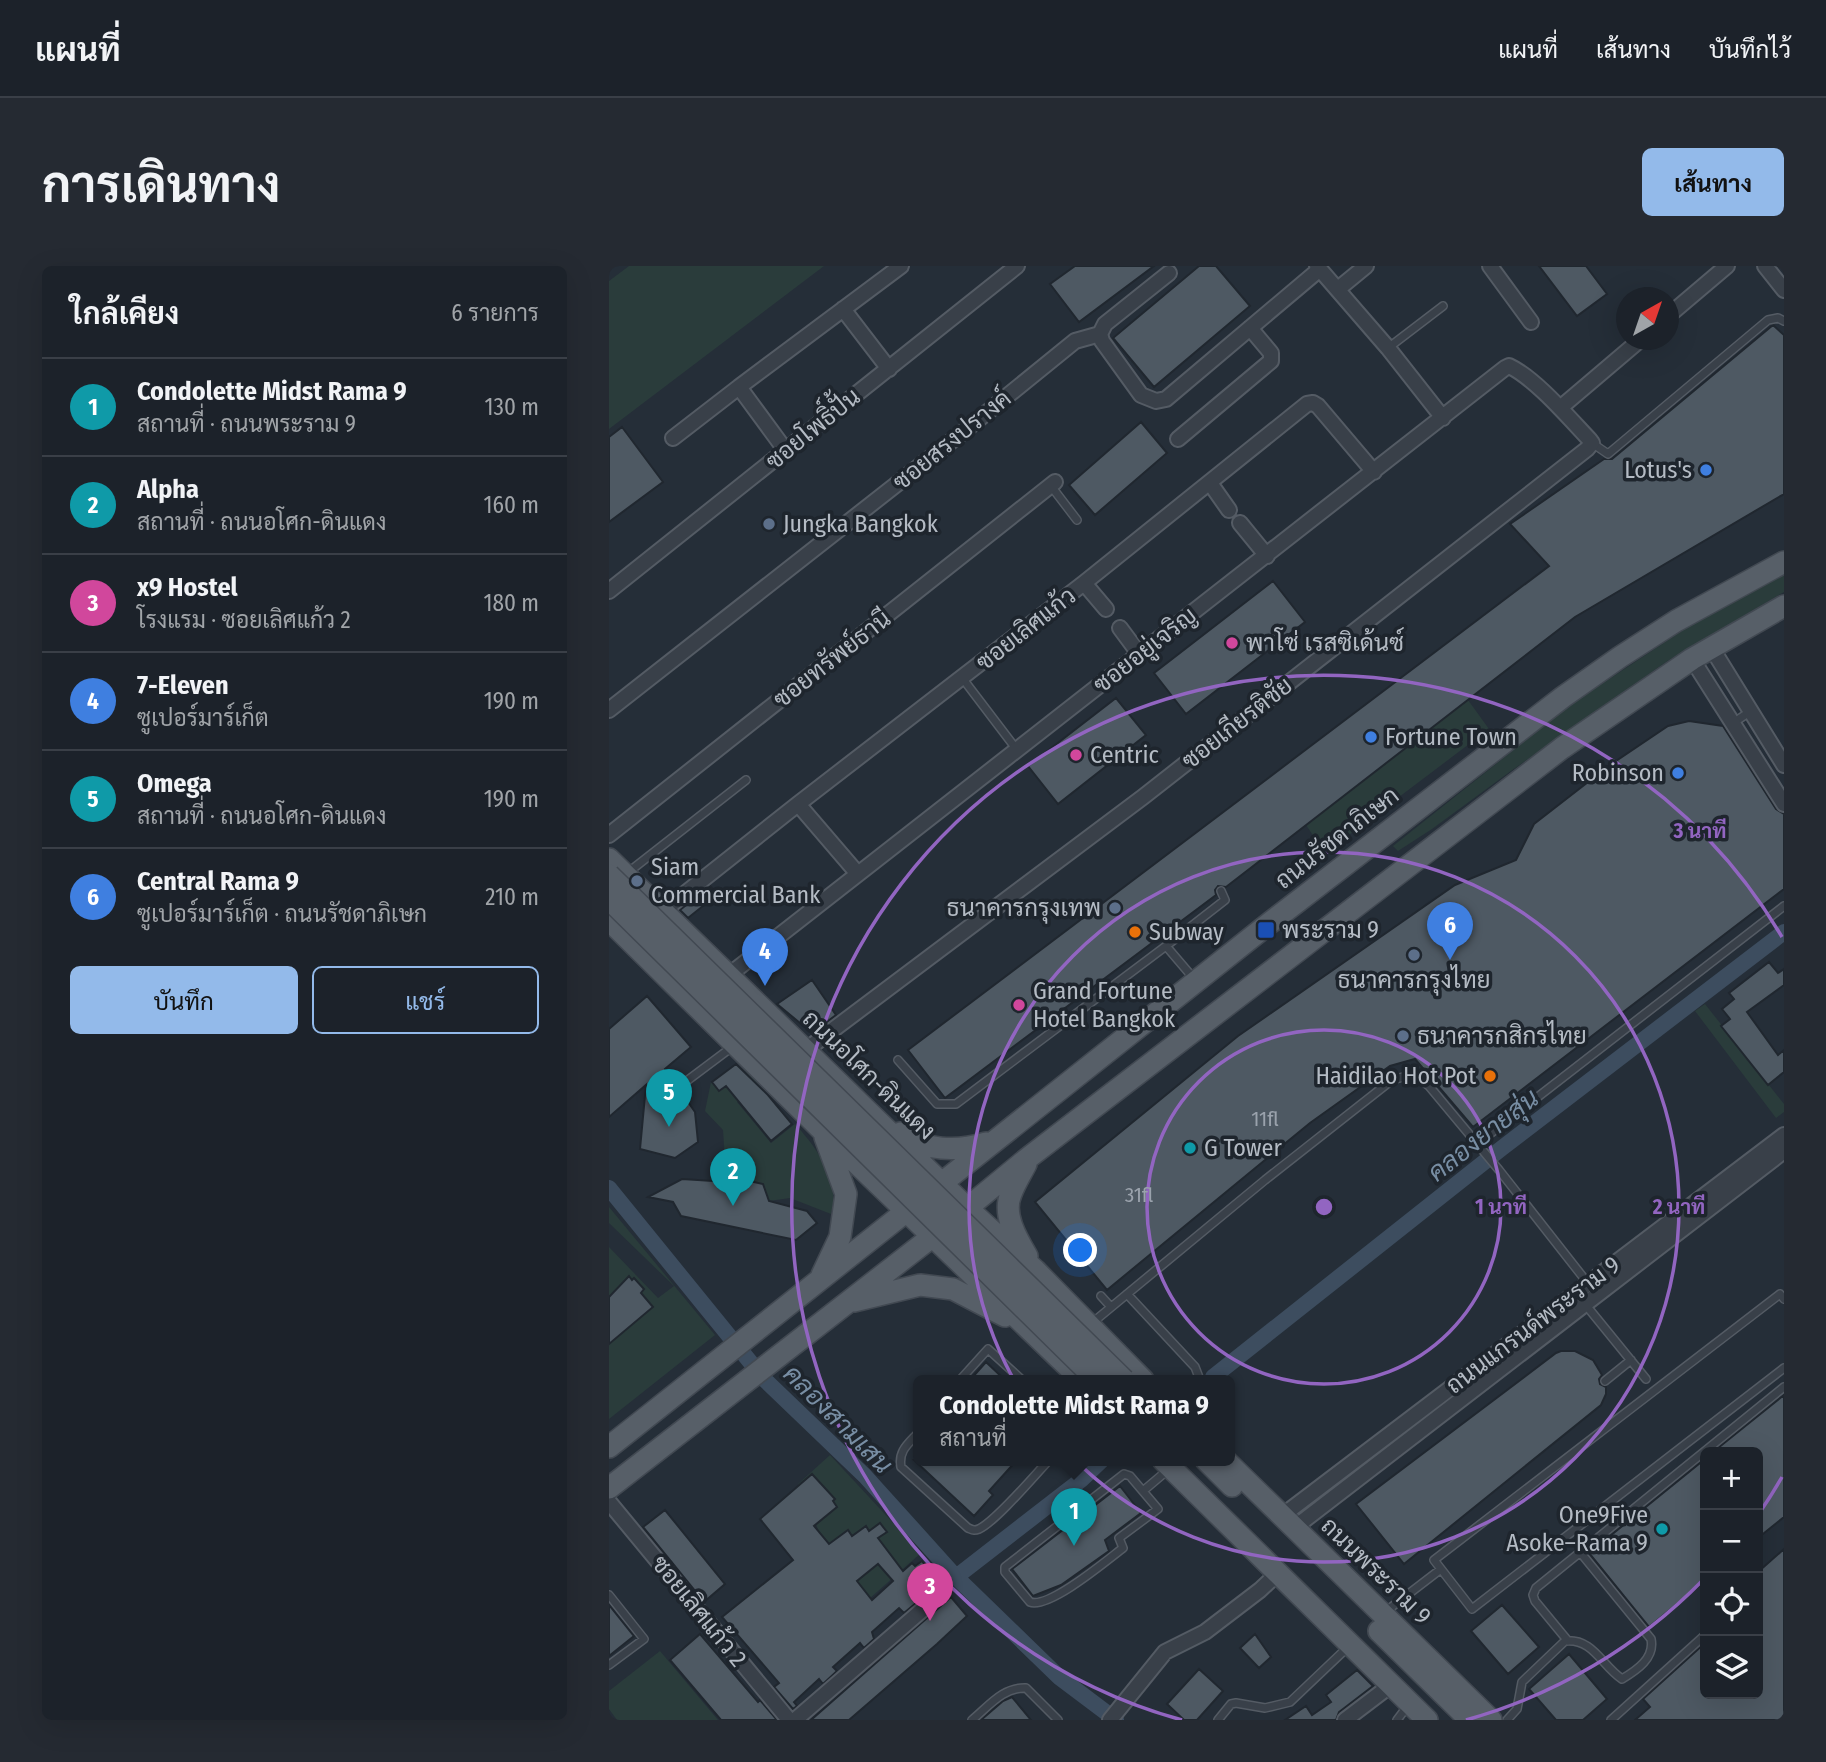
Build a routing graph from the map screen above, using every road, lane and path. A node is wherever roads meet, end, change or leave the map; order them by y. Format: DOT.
graph roads {
  1 [pos="901,266"];
  2 [pos="1016,266"];
  3 [pos="1366,266"];
  4 [pos="1490,266"];
  5 [pos="1727,266"];
  6 [pos="1765,266"];
  7 [pos="1319,267"];
  8 [pos="1169,273"];
  9 [pos="1338,289"];
  10 [pos="1784,290"];
  11 [pos="1443,306"];
  12 [pos="1679,307"];
  13 [pos="843,309"];
  14 [pos="1784,321"];
  15 [pos="1531,322"];
  16 [pos="1250,328"];
  17 [pos="1100,334"];
  18 [pos="1388,348"];
  19 [pos="1628,350"];
  20 [pos="889,369"];
  21 [pos="739,387"];
  22 [pos="1560,408"];
  23 [pos="1443,418"];
  24 [pos="673,438"];
  25 [pos="1178,439"];
  26 [pos="1592,443"];
  27 [pos="786,451"];
  28 [pos="1374,472"];
  29 [pos="1210,483"];
  30 [pos="1052,484"];
  31 [pos="1229,510"];
  32 [pos="1077,520"];
  33 [pos="1240,523"];
  34 [pos="1267,556"];
  35 [pos="1784,562"];
  36 [pos="1084,583"];
  37 [pos="609,592"];
  38 [pos="1784,606"];
  39 [pos="1106,609"];
  40 [pos="1120,628"];
  41 [pos="1711,647"];
  42 [pos="1140,655"];
  43 [pos="1692,659"];
  44 [pos="963,679"];
  45 [pos="609,710"];
  46 [pos="1751,711"];
  47 [pos="1733,723"];
  48 [pos="1017,750"];
  49 [pos="1784,765"];
  50 [pos="746,780"];
  51 [pos="798,804"];
  52 [pos="1784,804"];
  53 [pos="609,835"];
  54 [pos="614,872"];
  55 [pos="858,874"];
  56 [pos="1221,891"];
  57 [pos="609,899"];
  58 [pos="1784,906"];
  59 [pos="663,911"];
  60 [pos="609,920"];
  61 [pos="1271,922"];
  62 [pos="690,938"];
  63 [pos="1166,946"];
  64 [pos="1296,950"];
  65 [pos="658,968"];
  66 [pos="729,975"];
  67 [pos="1196,982"];
  68 [pos="735,1044"];
  69 [pos="806,1050"];
  70 [pos="898,1060"];
  71 [pos="688,1080"];
  72 [pos="867,1110"];
  73 [pos="822,1130"];
  74 [pos="1010,1131"];
  75 [pos="1782,1143"];
  76 [pos="1477,1144"];
  77 [pos="1028,1158"];
  78 [pos="941,1182"];
  79 [pos="910,1183"];
  80 [pos="967,1208"];
  81 [pos="906,1211"];
  82 [pos="933,1236"];
  83 [pos="1035,1270"];
  84 [pos="820,1280"];
  85 [pos="1127,1294"];
  86 [pos="1590,1294"];
  87 [pos="1101,1296"];
  88 [pos="1784,1299"];
  89 [pos="850,1302"];
  90 [pos="1111,1307"];
  91 [pos="1089,1326"];
  92 [pos="1037,1336"];
  93 [pos="1631,1360"];
  94 [pos="1784,1368"];
  95 [pos="965,1375"];
  96 [pos="1017,1375"];
  97 [pos="1080,1375"];
  98 [pos="1080,1375"];
  99 [pos="1119,1375"];
  100 [pos="1138,1375"];
  101 [pos="1198,1375"];
  102 [pos="1646,1379"];
  103 [pos="1605,1381"];
  104 [pos="1784,1387"];
  105 [pos="913,1438"];
  106 [pos="609,1447"];
  107 [pos="1043,1466"];
  108 [pos="1168,1466"];
  109 [pos="1174,1466"];
  110 [pos="1174,1466"];
  111 [pos="1212,1466"];
  112 [pos="1231,1466"];
  113 [pos="609,1489"];
  114 [pos="1143,1491"];
  115 [pos="609,1502"];
  116 [pos="1288,1522"];
  117 [pos="1580,1552"];
  118 [pos="1441,1569"];
  119 [pos="1278,1573"];
  120 [pos="943,1592"];
  121 [pos="609,1595"];
  122 [pos="1382,1614"];
  123 [pos="1704,1636"];
  124 [pos="1568,1641"];
  125 [pos="1350,1644"];
  126 [pos="609,1665"];
  127 [pos="1391,1685"];
  128 [pos="1404,1712"];
  129 [pos="789,1720"];
  130 [pos="795,1720"];
  131 [pos="972,1720"];
  132 [pos="1058,1720"];
  133 [pos="1110,1720"];
  134 [pos="1217,1720"];
  135 [pos="1345,1720"];
  136 [pos="1427,1720"];
  137 [pos="1442,1720"];
  138 [pos="1469,1720"];
  139 [pos="1491,1720"];
  140 [pos="1507,1720"];
  141 [pos="1611,1720"];
  1 -- 13 [label="street"];
  2 -- 20 [label="street, ซอยโพธิ์ปั้น"];
  3 -- 9 [label="street"];
  4 -- 15 [label="street"];
  5 -- 12 [label="street"];
  6 -- 10 [label="street"];
  7 -- 9 [label="street"];
  7 -- 16 [label="street"];
  8 -- 17 [label="street"];
  9 -- 18 [label="street"];
  11 -- 18 [label="lane"];
  13 -- 20 [label="street"];
  13 -- 21 [label="street"];
  14 -- 26 [label="lane"];
  16 -- 17 [label="street"];
  16 -- 25 [label="street"];
  17 -- 45 [label="street, ซอยสรงปรางค์"];
  18 -- 23 [label="street"];
  19 -- 22 [label="street"];
  20 -- 27 [label="street, ซอยโพธิ์ปั้น"];
  21 -- 24 [label="street"];
  21 -- 27 [label="street"];
  22 -- 23 [label="street, ซอยอยู่เจริญ"];
  22 -- 26 [label="street"];
  23 -- 28 [label="street, ซอยอยู่เจริญ"];
  26 -- 69 [label="street, ซอยเกียรติชัย"];
  27 -- 37 [label="street, ซอยโพธิ์ปั้น"];
  28 -- 29 [label="street, ซอยเลิศแก้ว"];
  28 -- 34 [label="street, ซอยอยู่เจริญ"];
  29 -- 31 [label="street"];
  29 -- 36 [label="street, ซอยเลิศแก้ว"];
  30 -- 32 [label="lane"];
  30 -- 53 [label="street, ซอยทรัพย์ธานี"];
  33 -- 34 [label="street"];
  34 -- 42 [label="street, ซอยอยู่เจริญ"];
  35 -- 61 [label="main road, ถนนรัชดาภิเษก"];
  36 -- 39 [label="street"];
  36 -- 44 [label="street, ซอยเลิศแก้ว"];
  38 -- 41 [label="main road"];
  40 -- 42 [label="street"];
  41 -- 43 [label="main road"];
  41 -- 46 [label="street"];
  42 -- 48 [label="street, ซอยอยู่เจริญ"];
  43 -- 47 [label="street"];
  43 -- 64 [label="main road"];
  44 -- 48 [label="lane"];
  44 -- 51 [label="street, ซอยเลิศแก้ว"];
  46 -- 47 [label="lane"];
  46 -- 49 [label="street"];
  47 -- 52 [label="street"];
  48 -- 55 [label="street, ซอยอยู่เจริญ"];
  50 -- 54 [label="lane"];
  51 -- 55 [label="street"];
  51 -- 59 [label="street, ซอยเลิศแก้ว"];
  54 -- 59 [label="main road, ถนนอโศก-ดินแดง"];
  54 -- 79 [label="main road, ถนนอโศก-ดินแดง, bridge"];
  55 -- 66 [label="street, ซอยอยู่เจริญ"];
  56 -- 63 [label="lane"];
  57 -- 79 [label="main road, bridge"];
  58 -- 76 [label="lane"];
  59 -- 62 [label="main road, ถนนอโศก-ดินแดง"];
  60 -- 65 [label="main road"];
  61 -- 64 [label="main road"];
  61 -- 67 [label="main road, ถนนรัชดาภิเษก"];
  62 -- 65 [label="main road"];
  62 -- 66 [label="main road, ถนนอโศก-ดินแดง"];
  63 -- 67 [label="lane"];
  63 -- 70 [label="lane"];
  64 -- 77 [label="main road"];
  65 -- 68 [label="main road"];
  66 -- 69 [label="main road, ถนนอโศก-ดินแดง"];
  67 -- 74 [label="main road, ถนนรัชดาภิเษก"];
  68 -- 71 [label="lane"];
  68 -- 73 [label="main road"];
  69 -- 72 [label="main road, ถนนอโศก-ดินแดง"];
  72 -- 74 [label="main road"];
  72 -- 78 [label="main road, ถนนอโศก-ดินแดง"];
  73 -- 81 [label="main road"];
  73 -- 84 [label="main road"];
  74 -- 78 [label="main road, ถนนรัชดาภิเษก"];
  75 -- 86 [label="street, ถนนแกรนด์พระราม 9"];
  76 -- 85 [label="lane"];
  76 -- 86 [label="lane"];
  77 -- 80 [label="main road"];
  77 -- 83 [label="main road"];
  78 -- 80 [label="main road, ถนนอโศก-ดินแดง"];
  78 -- 81 [label="main road"];
  79 -- 97 [label="main road, bridge"];
  79 -- 99 [label="main road, bridge"];
  80 -- 82 [label="main road"];
  80 -- 83 [label="main road"];
  81 -- 82 [label="main road"];
  81 -- 84 [label="main road"];
  82 -- 89 [label="main road"];
  82 -- 92 [label="main road"];
  83 -- 91 [label="main road"];
  84 -- 106 [label="main road"];
  85 -- 90 [label="lane"];
  85 -- 101 [label="lane"];
  86 -- 93 [label="lane"];
  86 -- 116 [label="street, ถนนแกรนด์พระราม 9"];
  86 -- 116 [label="street, ถนนแกรนด์พระราม 9"];
  87 -- 90 [label="lane"];
  88 -- 118 [label="lane"];
  89 -- 92 [label="main road"];
  89 -- 113 [label="main road"];
  90 -- 91 [label="lane"];
  91 -- 100 [label="main road"];
  92 -- 98 [label="main road"];
  93 -- 102 [label="lane"];
  93 -- 103 [label="lane"];
  94 -- 118 [label="lane"];
  95 -- 96 [label="lane"];
  104 -- 117 [label="lane"];
  105 -- 107 [label="lane"];
  108 -- 114 [label="lane"];
  109 -- 119 [label="main road"];
  110 -- 137 [label="main road"];
  111 -- 138 [label="main road, ถนนพระราม 9"];
  112 -- 116 [label="main road, ถนนพระราม 9"];
  114 -- 114 [label="lane"];
  115 -- 129 [label="street, ซอยเลิศแก้ว 2"];
  116 -- 122 [label="main road, ถนนพระราม 9"];
  117 -- 124 [label="lane"];
  117 -- 124 [label="lane"];
  118 -- 122 [label="lane"];
  119 -- 125 [label="main road"];
  119 -- 133 [label="street"];
  120 -- 130 [label="street"];
  121 -- 126 [label="lane"];
  122 -- 139 [label="main road, ถนนพระราม 9"];
  123 -- 141 [label="lane"];
  124 -- 140 [label="lane"];
  125 -- 127 [label="main road"];
  125 -- 134 [label="lane"];
  127 -- 128 [label="main road"];
  127 -- 135 [label="street"];
  128 -- 136 [label="main road"];
  131 -- 132 [label="lane"];
}
